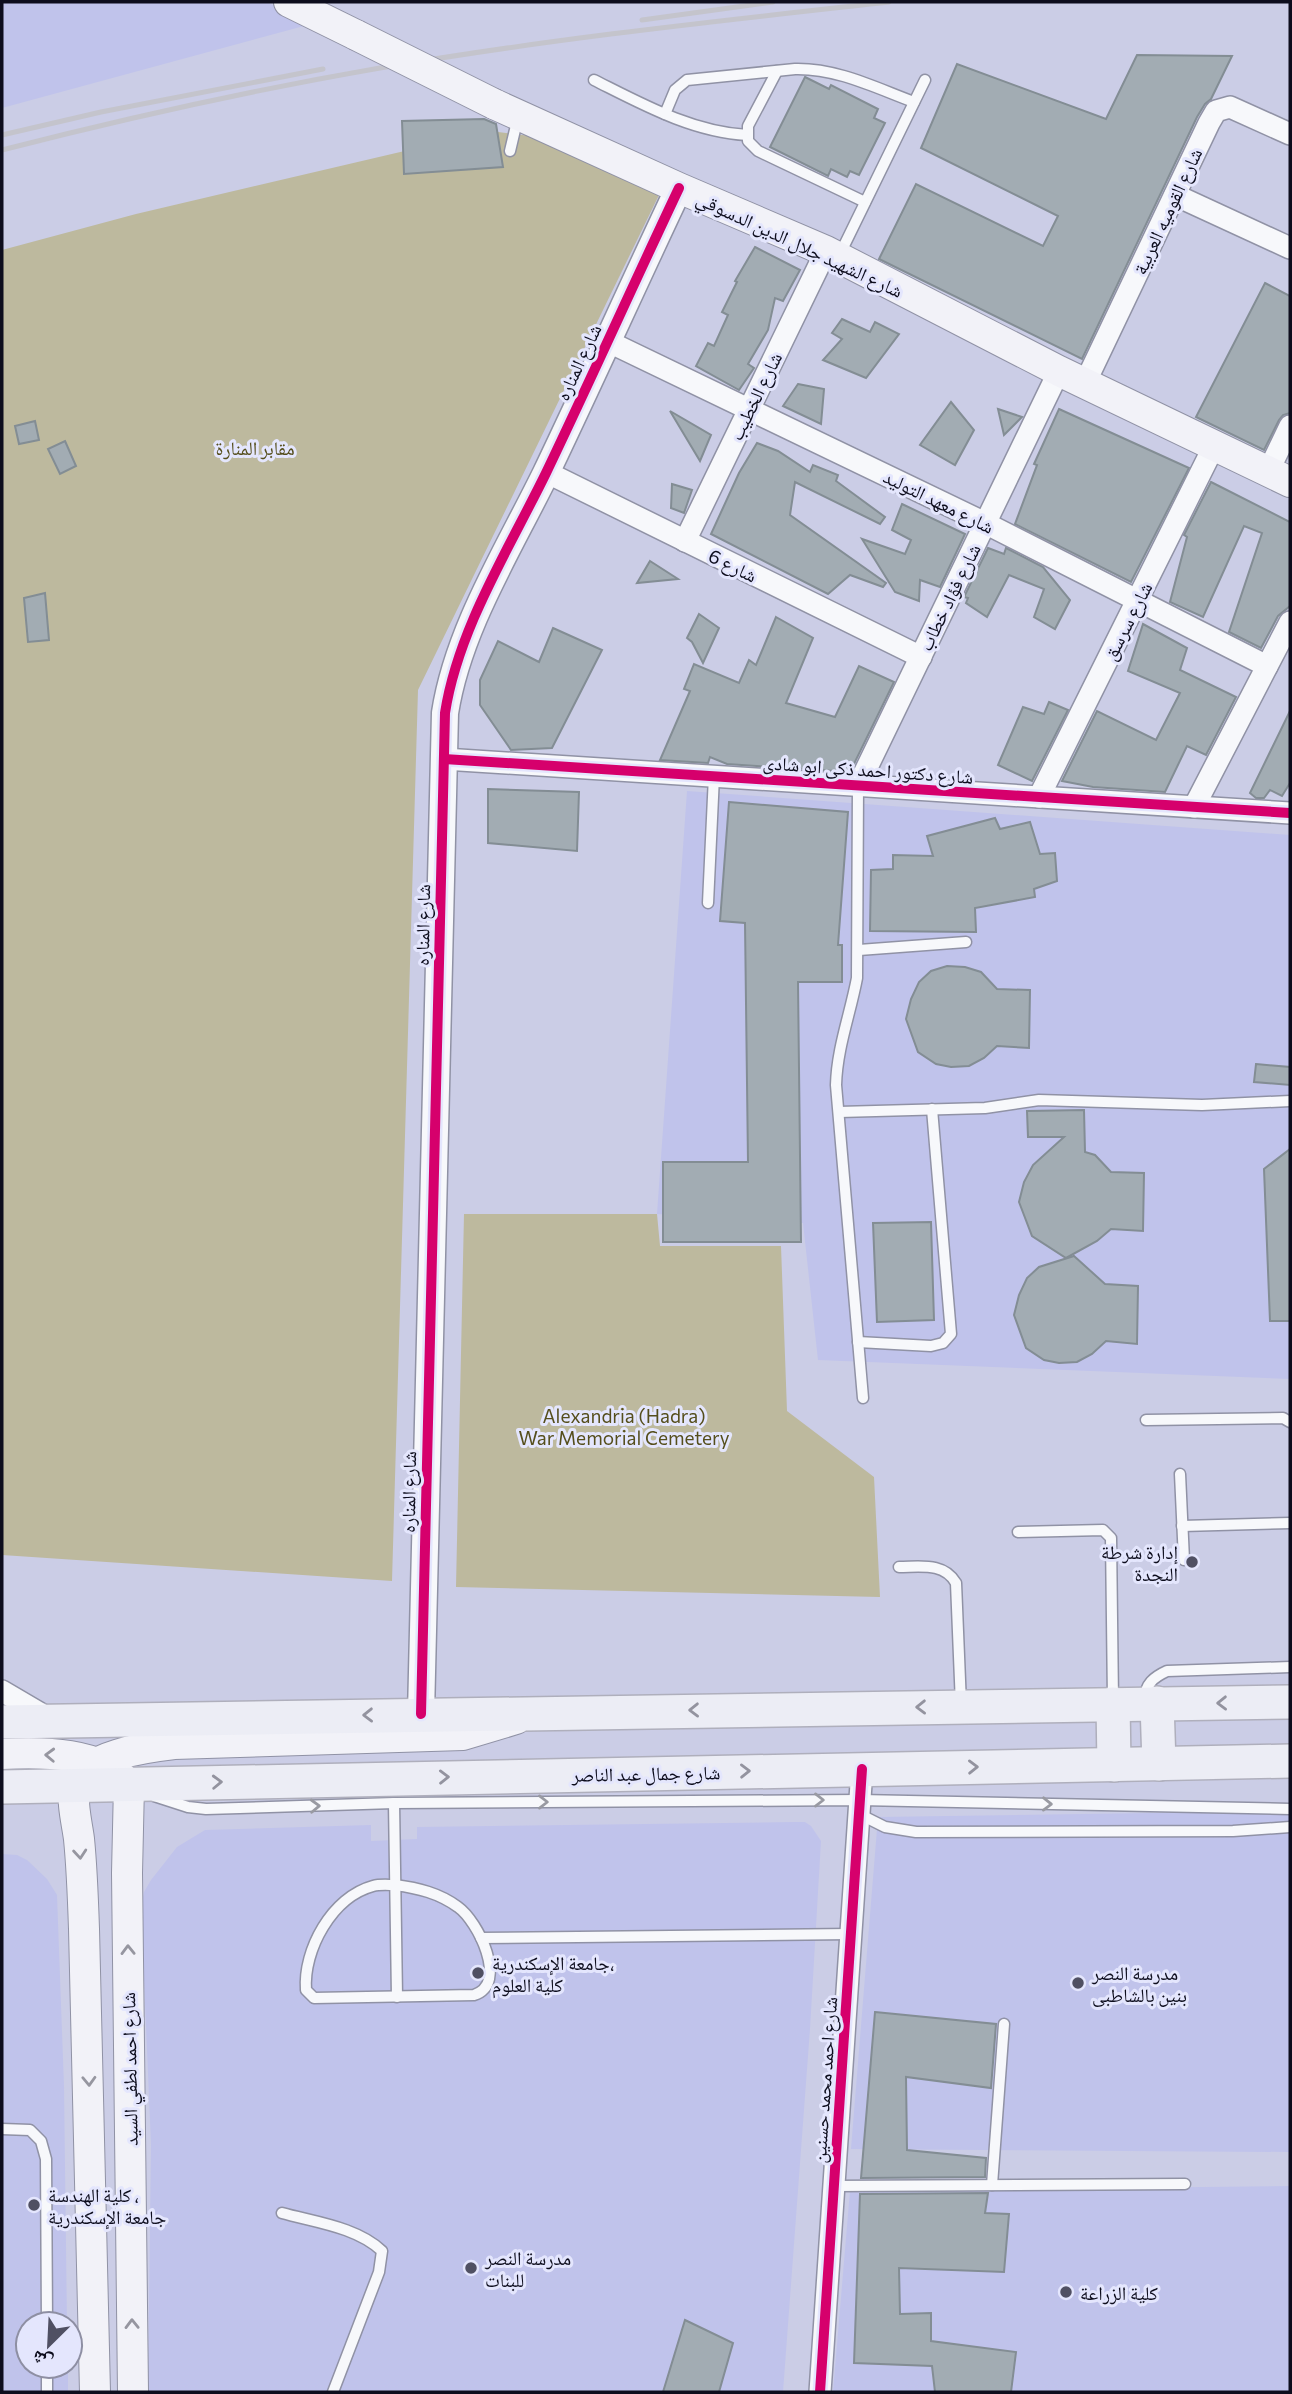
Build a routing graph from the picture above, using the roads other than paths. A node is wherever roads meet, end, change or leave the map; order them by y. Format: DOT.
graph roads {
  1 [pos="299,4"];
  2 [pos="777,71"];
  3 [pos="594,79"];
  4 [pos="925,80"];
  5 [pos="914,102"];
  6 [pos="506,109"];
  7 [pos="665,114"];
  8 [pos="1290,134"];
  9 [pos="747,135"];
  10 [pos="510,150"];
  11 [pos="679,188"];
  12 [pos="1175,195"];
  13 [pos="865,202"];
  14 [pos="1290,248"];
  15 [pos="832,254"];
  16 [pos="607,341"];
  17 [pos="1072,377"];
  18 [pos="749,409"];
  19 [pos="1290,426"];
  20 [pos="1214,446"];
  21 [pos="546,472"];
  22 [pos="1279,477"];
  23 [pos="985,523"];
  24 [pos="684,541"];
  25 [pos="1137,600"];
  26 [pos="1290,622"];
  27 [pos="920,657"];
  28 [pos="1267,666"];
  29 [pos="444,759"];
  30 [pos="714,776"];
  31 [pos="858,786"];
  32 [pos="1039,797"];
  33 [pos="1194,807"];
  34 [pos="1290,813"];
  35 [pos="708,903"];
  36 [pos="966,942"];
  37 [pos="859,950"];
  38 [pos="1290,1101"];
  39 [pos="932,1109"];
  40 [pos="839,1112"];
  41 [pos="858,1342"];
  42 [pos="863,1398"];
  43 [pos="1146,1420"];
  44 [pos="1290,1422"];
  45 [pos="1180,1474"];
  46 [pos="1290,1523"];
  47 [pos="1182,1526"];
  48 [pos="1018,1532"];
  49 [pos="1184,1560"];
  50 [pos="899,1567"];
  51 [pos="1290,1667"];
  52 [pos="2,1691"];
  53 [pos="1290,1702"];
  54 [pos="1139,1704"];
  55 [pos="961,1707"];
  56 [pos="531,1712"];
  57 [pos="421,1714"];
  58 [pos="52,1721"];
  59 [pos="2,1722"];
  60 [pos="2,1755"];
  61 [pos="1290,1762"];
  62 [pos="98,1763"];
  63 [pos="1159,1763"];
  64 [pos="1114,1765"];
  65 [pos="129,1785"];
  66 [pos="75,1786"];
  67 [pos="2,1787"];
  68 [pos="860,1795"];
  69 [pos="394,1803"];
  70 [pos="1290,1809"];
  71 [pos="1290,1826"];
  72 [pos="395,1885"];
  73 [pos="851,1934"];
  74 [pos="481,1938"];
  75 [pos="397,1997"];
  76 [pos="1004,2024"];
  77 [pos="2,2129"];
  78 [pos="1185,2184"];
  79 [pos="992,2185"];
  80 [pos="834,2186"];
  81 [pos="282,2213"];
  82 [pos="47,2310"];
  83 [pos="95,2392"];
  84 [pos="133,2392"];
  85 [pos="334,2392"];
  86 [pos="820,2392"];
  1 -- 6 [label="main road, شارع الشهيد جلال الدين الدسوقي, bridge"];
  2 -- 5 [label="lane"];
  2 -- 7 [label="lane"];
  2 -- 9 [label="lane"];
  3 -- 7 [label="lane"];
  4 -- 5 [label="lane"];
  5 -- 13 [label="lane"];
  6 -- 10 [label="lane"];
  6 -- 11 [label="main road, شارع الشهيد جلال الدين الدسوقي"];
  7 -- 9 [label="lane"];
  8 -- 12 [label="street, شارع القوميه العربية"];
  9 -- 13 [label="lane"];
  11 -- 15 [label="main road, شارع الشهيد جلال الدين الدسوقي"];
  11 -- 16 [label="street, شارع المناره"];
  12 -- 14 [label="street"];
  12 -- 17 [label="street, شارع القوميه العربية"];
  13 -- 15 [label="lane"];
  15 -- 17 [label="main road, شارع الشهيد جلال الدين الدسوقي"];
  15 -- 18 [label="street, شارع الخطيب"];
  16 -- 18 [label="street, شارع معهد التوليد"];
  16 -- 21 [label="street, شارع المناره"];
  17 -- 20 [label="main road, شارع الشهيد جلال الدين الدسوقي"];
  17 -- 23 [label="street, شارع فؤاد خطاب"];
  18 -- 23 [label="street, شارع معهد التوليد"];
  18 -- 24 [label="street, شارع الخطيب"];
  19 -- 22 [label="street"];
  20 -- 22 [label="main road, شارع الشهيد جلال الدين الدسوقي"];
  20 -- 25 [label="street, شارع سرسق"];
  21 -- 24 [label="street, شارع 6"];
  21 -- 29 [label="street, شارع المناره"];
  23 -- 25 [label="street, شارع معهد التوليد"];
  23 -- 27 [label="street, شارع فؤاد خطاب"];
  24 -- 27 [label="street, شارع 6"];
  25 -- 28 [label="street, شارع معهد التوليد"];
  25 -- 32 [label="street, شارع سرسق"];
  26 -- 28 [label="street"];
  27 -- 31 [label="street, شارع فؤاد خطاب"];
  28 -- 33 [label="street"];
  29 -- 30 [label="street, شارع دكتور احمد ذكى ابو شادى"];
  29 -- 57 [label="street, شارع المناره"];
  30 -- 31 [label="street, شارع دكتور احمد ذكى ابو شادى"];
  30 -- 35 [label="lane"];
  31 -- 32 [label="street, شارع دكتور احمد ذكى ابو شادى"];
  31 -- 37 [label="lane"];
  32 -- 33 [label="street, شارع دكتور احمد ذكى ابو شادى"];
  33 -- 34 [label="street, شارع دكتور احمد ذكى ابو شادى"];
  36 -- 37 [label="lane"];
  37 -- 40 [label="lane"];
  38 -- 39 [label="lane"];
  39 -- 40 [label="lane"];
  39 -- 41 [label="lane"];
  40 -- 41 [label="lane"];
  41 -- 42 [label="lane"];
  43 -- 44 [label="lane"];
  45 -- 47 [label="lane"];
  46 -- 47 [label="lane"];
  47 -- 49 [label="lane"];
  48 -- 54 [label="lane"];
  50 -- 55 [label="lane"];
  51 -- 54 [label="lane"];
  52 -- 58 [label="street"];
  53 -- 54 [label="main road, one-way"];
  54 -- 55 [label="main road"];
  54 -- 63 [label="main road"];
  54 -- 64 [label="main road"];
  55 -- 56 [label="main road, one-way"];
  56 -- 57 [label="main road"];
  56 -- 62 [label="main road"];
  57 -- 58 [label="main road, one-way"];
  58 -- 59 [label="main road"];
  62 -- 60 [label="main road, one-way"];
  61 -- 63 [label="main road, شارع جمال عبد الناصر"];
  62 -- 65 [label="main road"];
  62 -- 66 [label="main road"];
  63 -- 64 [label="main road, شارع جمال عبد الناصر"];
  68 -- 64 [label="main road, شارع جمال عبد الناصر, one-way"];
  65 -- 66 [label="main road, شارع جمال عبد الناصر"];
  65 -- 68 [label="main road, شارع جمال عبد الناصر, one-way"];
  65 -- 69 [label="lane, one-way"];
  84 -- 65 [label="main road, شارع احمد لطفي السيد, one-way"];
  66 -- 67 [label="main road, شارع جمال عبد الناصر"];
  66 -- 83 [label="main road, شارع احمد لطفي السيد, one-way"];
  69 -- 68 [label="lane, one-way"];
  68 -- 70 [label="lane, one-way"];
  68 -- 71 [label="lane"];
  68 -- 73 [label="street, شارع احمد محمد حسنين"];
  69 -- 72 [label="lane"];
  72 -- 74 [label="lane"];
  72 -- 75 [label="lane"];
  72 -- 75 [label="lane"];
  73 -- 74 [label="lane"];
  73 -- 80 [label="street, شارع احمد محمد حسنين"];
  74 -- 75 [label="lane"];
  76 -- 79 [label="lane"];
  77 -- 82 [label="lane"];
  78 -- 79 [label="lane"];
  79 -- 80 [label="lane"];
  80 -- 86 [label="street, شارع احمد محمد حسنين"];
  81 -- 85 [label="lane"];
}
